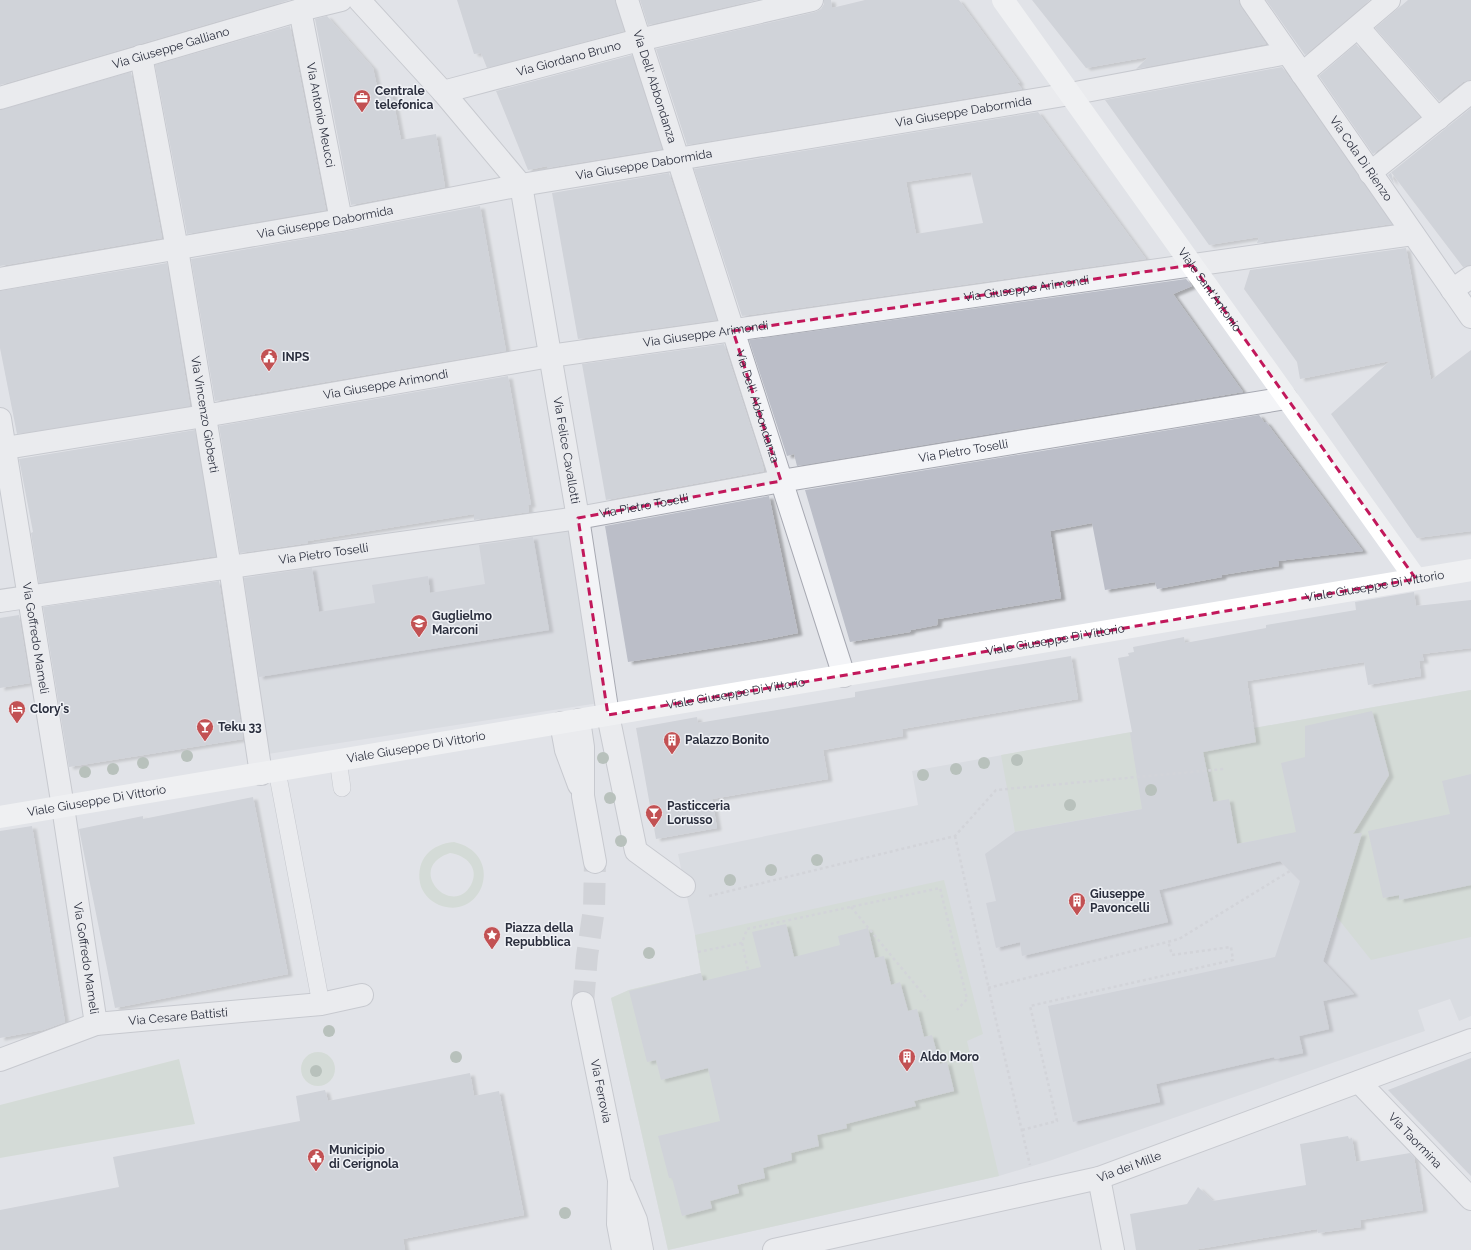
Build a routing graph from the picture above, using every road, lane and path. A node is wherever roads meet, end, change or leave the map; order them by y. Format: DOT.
graph roads {
  1 [pos="341,0"];
  2 [pos="359,0"];
  3 [pos="626,0"];
  4 [pos="812,0"];
  5 [pos="1003,0"];
  6 [pos="1251,0"];
  7 [pos="1389,0"];
  8 [pos="300,10"];
  9 [pos="1358,27"];
  10 [pos="639,40"];
  11 [pos="1287,53"];
  12 [pos="141,56"];
  13 [pos="1302,74"];
  14 [pos="443,92"];
  15 [pos="1471,92"];
  16 [pos="1070,94"];
  17 [pos="0,98"];
  18 [pos="1438,119"];
  19 [pos="678,159"];
  20 [pos="1370,173"];
  21 [pos="521,185"];
  22 [pos="341,220"];
  23 [pos="1414,234"];
  24 [pos="177,249"];
  25 [pos="1192,265"];
  26 [pos="1471,277"];
  27 [pos="0,279"];
  28 [pos="1452,290"];
  29 [pos="1471,317"];
  30 [pos="733,331"];
  31 [pos="550,356"];
  32 [pos="1286,398"];
  33 [pos="204,416"];
  34 [pos="0,419"];
  35 [pos="2,448"];
  36 [pos="781,481"];
  37 [pos="578,518"];
  38 [pos="230,567"];
  39 [pos="1471,570"];
  40 [pos="1416,579"];
  41 [pos="29,597"];
  42 [pos="0,601"];
  43 [pos="844,676"];
  44 [pos="608,715"];
  45 [pos="570,721"];
  46 [pos="338,760"];
  47 [pos="1224,769"];
  48 [pos="269,772"];
  49 [pos="342,788"];
  50 [pos="63,807"];
  51 [pos="0,817"];
  52 [pos="955,836"];
  53 [pos="595,862"];
  54 [pos="1290,871"];
  55 [pos="684,886"];
  56 [pos="703,897"];
  57 [pos="851,907"];
  58 [pos="1168,941"];
  59 [pos="742,943"];
  60 [pos="698,952"];
  61 [pos="748,970"];
  62 [pos="988,988"];
  63 [pos="362,995"];
  64 [pos="928,1000"];
  65 [pos="583,1003"];
  66 [pos="321,1004"];
  67 [pos="957,1010"];
  68 [pos="96,1024"];
  69 [pos="1471,1040"];
  70 [pos="0,1060"];
  71 [pos="1359,1082"];
  72 [pos="1022,1130"];
  73 [pos="1027,1149"];
  74 [pos="1099,1178"];
  75 [pos="619,1180"];
  76 [pos="1471,1199"];
  77 [pos="623,1250"];
  78 [pos="642,1250"];
  79 [pos="774,1250"];
  80 [pos="1113,1250"];
  1 -- 8 [label="street, Via Giuseppe Galliano"];
  2 -- 14 [label="street"];
  3 -- 10 [label="street, Via Dell' Abbondanza"];
  4 -- 10 [label="street, Via Giordano Bruno"];
  5 -- 16 [label="street, Viale Sant'Antonio"];
  6 -- 11 [label="street, Via Cola Di Rienzo"];
  7 -- 9 [label="street"];
  8 -- 12 [label="street, Via Giuseppe Galliano"];
  8 -- 22 [label="street, Via Antonio Meucci"];
  9 -- 13 [label="street"];
  9 -- 18 [label="street"];
  10 -- 14 [label="street, Via Giordano Bruno"];
  10 -- 19 [label="street, Via Dell' Abbondanza"];
  11 -- 13 [label="street, Via Cola Di Rienzo"];
  11 -- 16 [label="street, Via Giuseppe Dabormida"];
  12 -- 17 [label="street, Via Giuseppe Galliano"];
  12 -- 24 [label="street, Via Vincenzo Gioberti"];
  13 -- 20 [label="street, Via Cola Di Rienzo"];
  14 -- 21 [label="street"];
  15 -- 18 [label="street"];
  16 -- 19 [label="street, Via Giuseppe Dabormida"];
  16 -- 25 [label="street, Viale Sant'Antonio"];
  18 -- 20 [label="street"];
  19 -- 21 [label="street, Via Giuseppe Dabormida"];
  19 -- 30 [label="street, Via Dell' Abbondanza"];
  20 -- 23 [label="street, Via Cola Di Rienzo"];
  21 -- 22 [label="street, Via Giuseppe Dabormida"];
  21 -- 31 [label="street, Via Felice Cavallotti"];
  22 -- 24 [label="street, Via Giuseppe Dabormida"];
  23 -- 25 [label="street, Via Giuseppe Arimondi"];
  23 -- 28 [label="street, Via Cola Di Rienzo"];
  24 -- 27 [label="street, Via Giuseppe Dabormida"];
  24 -- 33 [label="street, Via Vincenzo Gioberti"];
  25 -- 30 [label="street, Via Giuseppe Arimondi"];
  25 -- 32 [label="street, Viale Sant'Antonio"];
  26 -- 28 [label="street"];
  28 -- 29 [label="street, Via Cola Di Rienzo"];
  30 -- 31 [label="street, Via Giuseppe Arimondi"];
  30 -- 36 [label="street, Via Dell' Abbondanza"];
  31 -- 33 [label="street, Via Giuseppe Arimondi"];
  31 -- 37 [label="street, Via Felice Cavallotti"];
  32 -- 36 [label="street, Via Pietro Toselli"];
  32 -- 40 [label="street, Viale Sant'Antonio"];
  33 -- 35 [label="street, Via Giuseppe Arimondi"];
  33 -- 38 [label="street, Via Vincenzo Gioberti"];
  34 -- 35 [label="street, Via Goffredo Mameli"];
  35 -- 41 [label="street, Via Goffredo Mameli"];
  36 -- 37 [label="street, Via Pietro Toselli"];
  36 -- 43 [label="street, Via Dell' Abbondanza"];
  37 -- 38 [label="street, Via Pietro Toselli"];
  37 -- 44 [label="street, Via Felice Cavallotti"];
  38 -- 41 [label="street, Via Pietro Toselli"];
  38 -- 48 [label="street, Via Vincenzo Gioberti"];
  39 -- 40 [label="street, Viale Giuseppe Di Vittorio"];
  40 -- 43 [label="street, Viale Giuseppe Di Vittorio"];
  41 -- 42 [label="street, Via Pietro Toselli"];
  41 -- 50 [label="street, Via Goffredo Mameli"];
  43 -- 44 [label="street, Viale Giuseppe Di Vittorio"];
  44 -- 45 [label="street, Viale Giuseppe Di Vittorio"];
  44 -- 55 [label="street"];
  45 -- 46 [label="street, Viale Giuseppe Di Vittorio"];
  45 -- 53 [label="street"];
  46 -- 48 [label="street, Viale Giuseppe Di Vittorio"];
  46 -- 49 [label="lane"];
  47 -- 52 [label="path"];
  48 -- 50 [label="street, Viale Giuseppe Di Vittorio"];
  48 -- 66 [label="lane"];
  50 -- 51 [label="street, Viale Giuseppe Di Vittorio"];
  50 -- 68 [label="street, Via Goffredo Mameli"];
  52 -- 56 [label="path"];
  52 -- 62 [label="path"];
  54 -- 58 [label="path"];
  57 -- 59 [label="path"];
  57 -- 64 [label="path"];
  57 -- 67 [label="path"];
  58 -- 62 [label="path"];
  58 -- 72 [label="path"];
  59 -- 60 [label="path"];
  59 -- 61 [label="path"];
  62 -- 72 [label="path"];
  63 -- 66 [label="street, Via Cesare Battisti"];
  65 -- 75 [label="street, Via Ferrovia"];
  66 -- 68 [label="street, Via Cesare Battisti"];
  68 -- 70 [label="street, Via Cesare Battisti"];
  69 -- 71 [label="street, Via dei Mille"];
  71 -- 74 [label="street, Via dei Mille"];
  71 -- 76 [label="street, Via Taormina"];
  72 -- 73 [label="path"];
  74 -- 79 [label="street, Via dei Mille"];
  74 -- 80 [label="street"];
  75 -- 77 [label="street, Via Ferrovia"];
  75 -- 78 [label="street, Via Ferrovia"];
}
